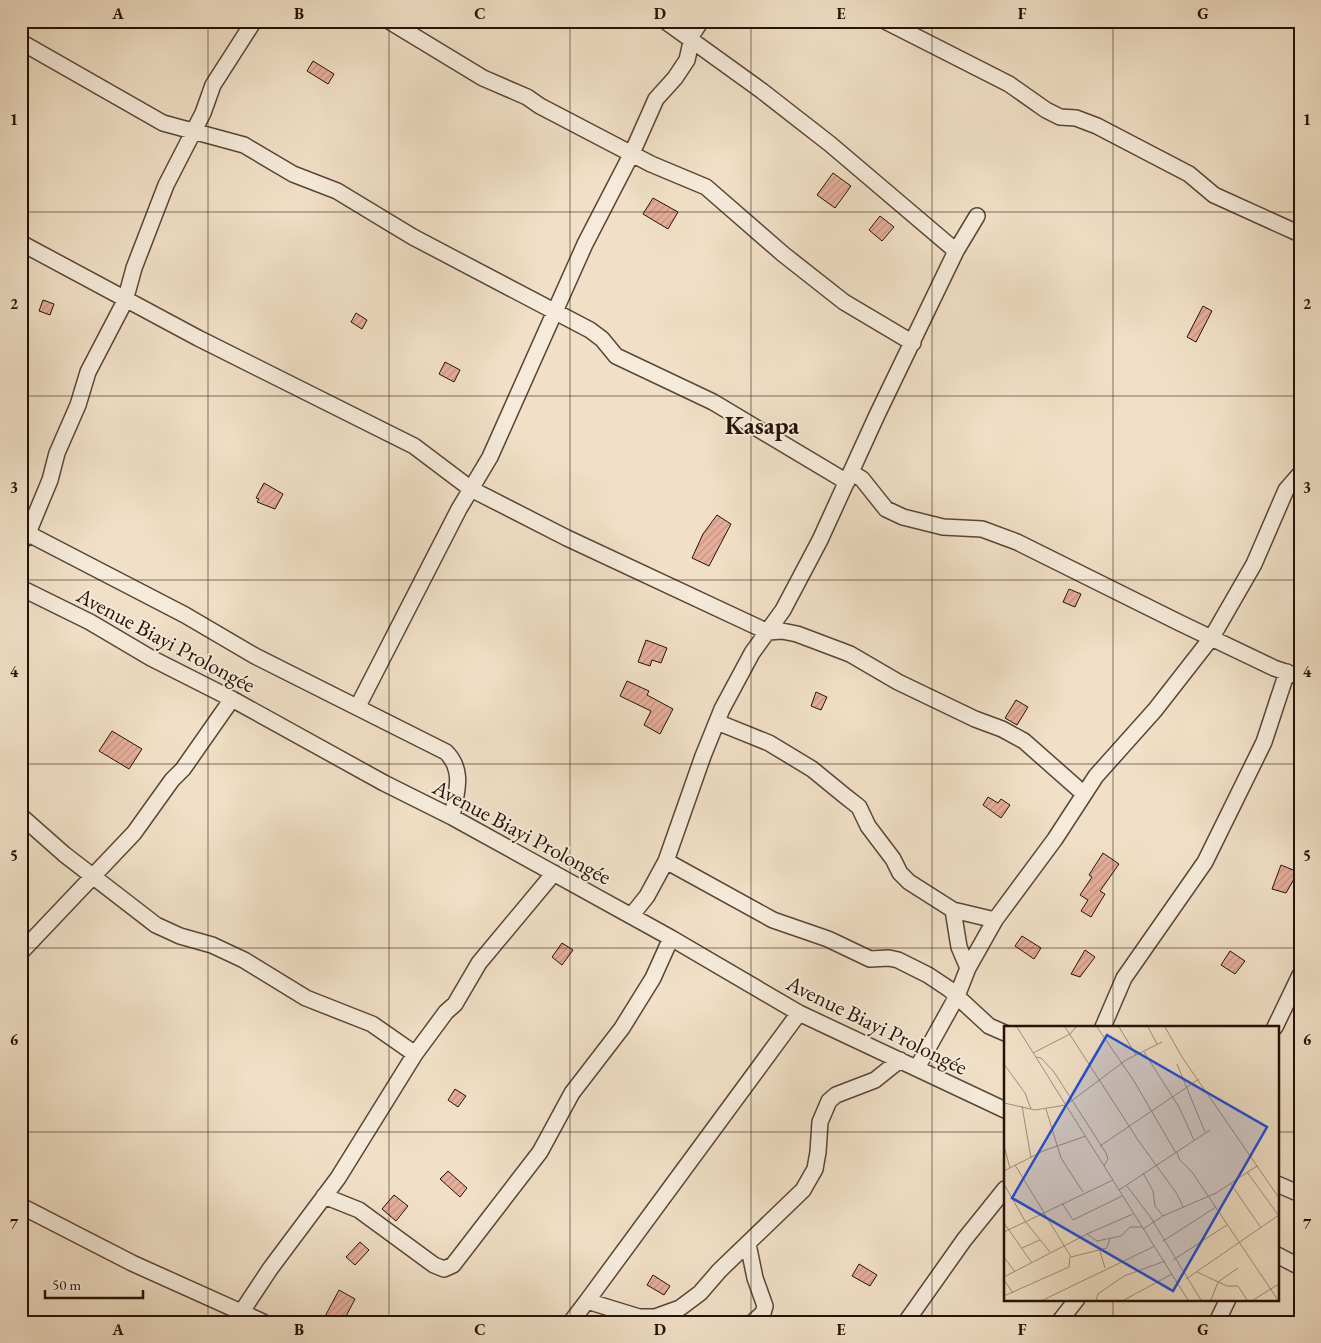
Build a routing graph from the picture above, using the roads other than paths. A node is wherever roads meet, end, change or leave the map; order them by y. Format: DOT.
graph roads {
  1 [pos="254,21"];
  2 [pos="389,21"];
  3 [pos="664,21"];
  4 [pos="701,21"];
  5 [pos="885,21"];
  6 [pos="690,40"];
  7 [pos="21,42"];
  8 [pos="194,130"];
  9 [pos="632,153"];
  10 [pos="978,216"];
  11 [pos="1300,234"];
  12 [pos="21,243"];
  13 [pos="956,251"];
  14 [pos="126,301"];
  15 [pos="556,312"];
  16 [pos="913,343"];
  17 [pos="1299,476"];
  18 [pos="849,477"];
  19 [pos="471,489"];
  20 [pos="23,535"];
  21 [pos="21,588"];
  22 [pos="768,632"];
  23 [pos="1212,637"];
  24 [pos="1293,675"];
  25 [pos="232,699"];
  26 [pos="358,706"];
  27 [pos="717,722"];
  28 [pos="1084,794"];
  29 [pos="21,816"];
  30 [pos="452,817"];
  31 [pos="666,861"];
  32 [pos="554,873"];
  33 [pos="93,875"];
  34 [pos="953,910"];
  35 [pos="631,916"];
  36 [pos="995,920"];
  37 [pos="671,938"];
  38 [pos="21,952"];
  39 [pos="968,968"];
  40 [pos="1300,975"];
  41 [pos="957,996"];
  42 [pos="799,1013"];
  43 [pos="1103,1026"];
  44 [pos="1275,1026"];
  45 [pos="1004,1033"];
  46 [pos="415,1054"];
  47 [pos="900,1060"];
  48 [pos="917,1068"];
  49 [pos="1004,1110"];
  50 [pos="1278,1184"];
  51 [pos="1004,1191"];
  52 [pos="1300,1194"];
  53 [pos="324,1196"];
  54 [pos="21,1206"];
  55 [pos="748,1244"];
  56 [pos="1278,1256"];
  57 [pos="1300,1267"];
  58 [pos="587,1300"];
  59 [pos="1076,1300"];
  60 [pos="1228,1300"];
  61 [pos="238,1317"];
  62 [pos="263,1322"];
  63 [pos="571,1322"];
  64 [pos="753,1322"];
  65 [pos="906,1322"];
  66 [pos="1059,1322"];
  67 [pos="1217,1322"];
  1 -- 8 [label="street"];
  2 -- 9 [label="street"];
  3 -- 6 [label="street"];
  4 -- 6 [label="street"];
  5 -- 11 [label="street"];
  6 -- 9 [label="street"];
  6 -- 13 [label="street"];
  7 -- 8 [label="street"];
  8 -- 14 [label="street"];
  8 -- 15 [label="street"];
  9 -- 15 [label="street"];
  9 -- 16 [label="street"];
  10 -- 13 [label="street"];
  12 -- 14 [label="street"];
  13 -- 16 [label="street"];
  14 -- 19 [label="street"];
  14 -- 20 [label="street"];
  15 -- 18 [label="street"];
  15 -- 19 [label="street"];
  16 -- 18 [label="street"];
  17 -- 23 [label="street"];
  18 -- 22 [label="street"];
  18 -- 23 [label="street"];
  19 -- 22 [label="street"];
  19 -- 26 [label="street"];
  20 -- 26 [label="street"];
  21 -- 25 [label="street, Avenue Biayi Prolongée"];
  22 -- 27 [label="street"];
  22 -- 28 [label="street"];
  23 -- 24 [label="street"];
  23 -- 28 [label="street"];
  24 -- 43 [label="street"];
  25 -- 30 [label="street, Avenue Biayi Prolongée"];
  25 -- 33 [label="street"];
  26 -- 30 [label="street"];
  27 -- 31 [label="street"];
  27 -- 34 [label="street"];
  28 -- 36 [label="street"];
  29 -- 33 [label="street"];
  30 -- 32 [label="street, Avenue Biayi Prolongée"];
  31 -- 35 [label="street"];
  31 -- 41 [label="street"];
  32 -- 35 [label="street, Avenue Biayi Prolongée"];
  32 -- 46 [label="street"];
  33 -- 38 [label="street"];
  33 -- 46 [label="street"];
  34 -- 36 [label="street"];
  34 -- 39 [label="street"];
  35 -- 37 [label="street, Avenue Biayi Prolongée"];
  36 -- 39 [label="street"];
  37 -- 42 [label="street, Avenue Biayi Prolongée"];
  37 -- 53 [label="street"];
  39 -- 41 [label="street"];
  40 -- 44 [label="street"];
  41 -- 45 [label="street"];
  41 -- 48 [label="street"];
  42 -- 47 [label="street, Avenue Biayi Prolongée"];
  42 -- 58 [label="street"];
  46 -- 53 [label="street"];
  47 -- 48 [label="street, Avenue Biayi Prolongée"];
  47 -- 55 [label="street"];
  48 -- 49 [label="street, Avenue Biayi Prolongée"];
  50 -- 52 [label="street"];
  51 -- 65 [label="street"];
  53 -- 61 [label="street"];
  54 -- 61 [label="street"];
  55 -- 58 [label="street"];
  55 -- 64 [label="street"];
  56 -- 57 [label="street"];
  58 -- 63 [label="street"];
  59 -- 66 [label="street"];
  60 -- 67 [label="street"];
  61 -- 62 [label="street"];
}
